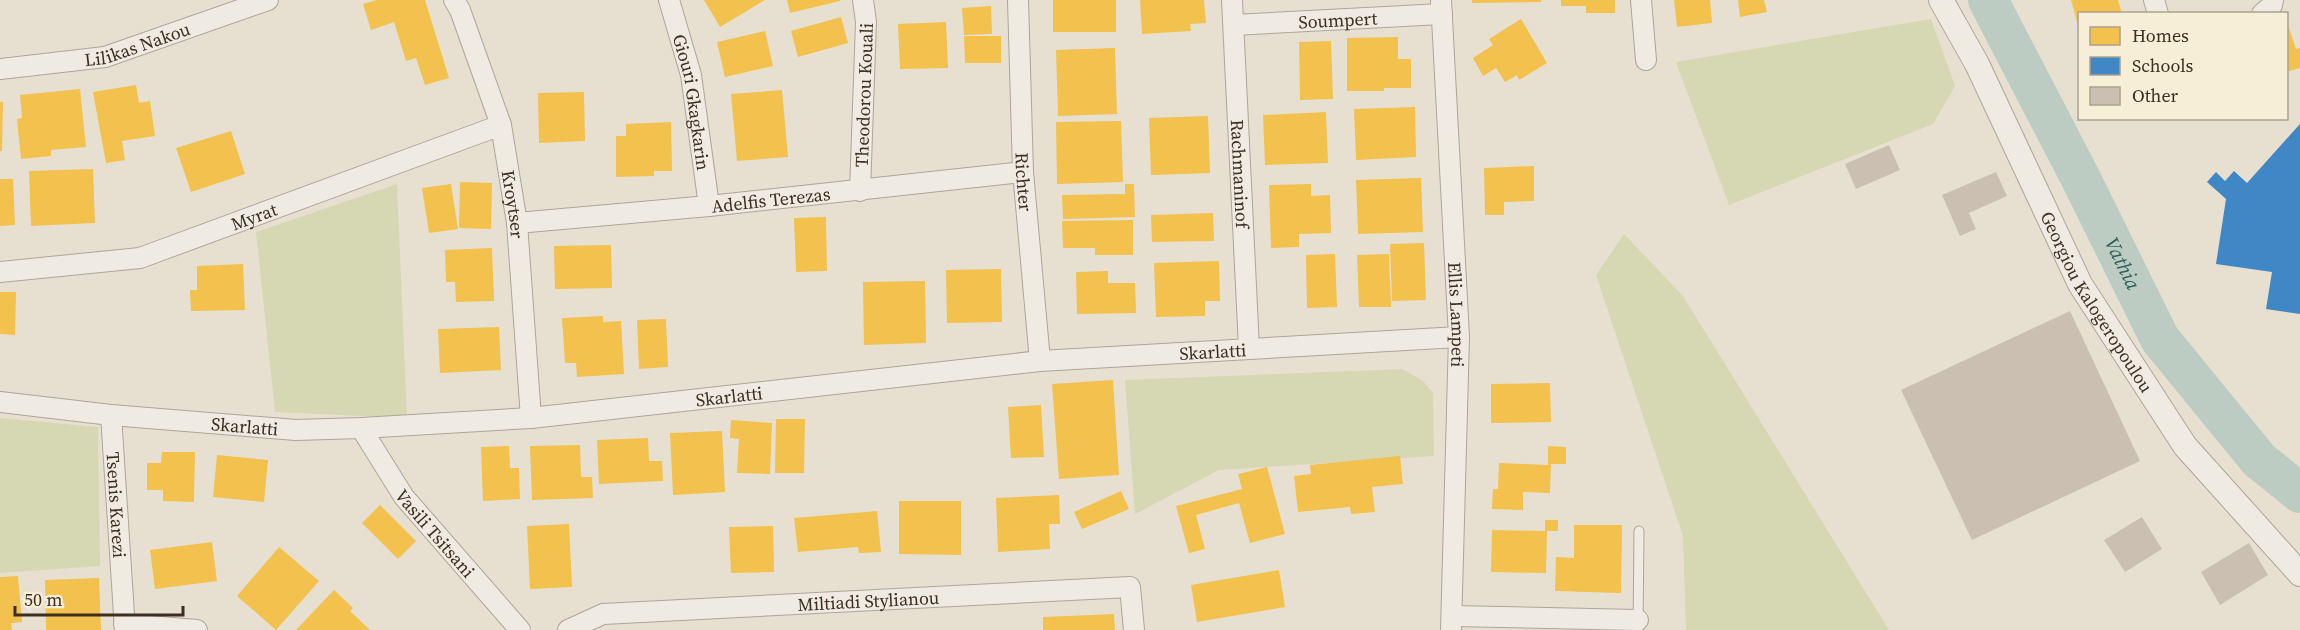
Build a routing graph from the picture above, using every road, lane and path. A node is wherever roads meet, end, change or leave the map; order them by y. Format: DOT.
graph roads {
  1 [pos="268,0"];
  2 [pos="454,0"];
  3 [pos="669,0"];
  4 [pos="863,0"];
  5 [pos="1018,0"];
  6 [pos="1232,0"];
  7 [pos="1641,0"];
  8 [pos="1941,0"];
  9 [pos="2273,0"];
  10 [pos="1441,7"];
  11 [pos="2264,12"];
  12 [pos="1234,26"];
  13 [pos="1646,60"];
  14 [pos="0,69"];
  15 [pos="501,125"];
  16 [pos="1023,172"];
  17 [pos="860,191"];
  18 [pos="710,206"];
  19 [pos="517,223"];
  20 [pos="0,272"];
  21 [pos="1459,337"];
  22 [pos="1249,348"];
  23 [pos="1040,361"];
  24 [pos="0,402"];
  25 [pos="111,415"];
  26 [pos="531,418"];
  27 [pos="361,428"];
  28 [pos="1639,531"];
  29 [pos="2300,574"];
  30 [pos="1452,623"];
  31 [pos="1638,625"];
  32 [pos="125,627"];
  33 [pos="197,630"];
  34 [pos="520,630"];
  35 [pos="568,630"];
  36 [pos="1134,630"];
  1 -- 14 [label="street, Lilikas Nakou"];
  2 -- 15 [label="street, Kroytser"];
  3 -- 18 [label="street, Giouri Gkagkarin"];
  4 -- 17 [label="street, Theodorou Kouali"];
  5 -- 16 [label="street, Richter"];
  6 -- 12 [label="street, Rachmaninof"];
  7 -- 13 [label="street"];
  8 -- 29 [label="street, Georgiou Kalogeropoulou"];
  9 -- 11 [label="street"];
  10 -- 12 [label="street, Soumpert"];
  10 -- 21 [label="street, Ellis Lampeti"];
  12 -- 22 [label="street, Rachmaninof"];
  15 -- 19 [label="street, Kroytser"];
  15 -- 20 [label="street, Myrat"];
  16 -- 17 [label="street, Adelfis Terezas"];
  16 -- 23 [label="street, Richter"];
  17 -- 18 [label="street, Adelfis Terezas"];
  18 -- 19 [label="street, Adelfis Terezas"];
  19 -- 26 [label="street, Kroytser"];
  21 -- 22 [label="street, Skarlatti"];
  21 -- 30 [label="street, Ellis Lampeti"];
  22 -- 23 [label="street, Skarlatti"];
  23 -- 26 [label="street, Skarlatti"];
  24 -- 25 [label="street, Skarlatti"];
  25 -- 27 [label="street, Skarlatti"];
  25 -- 32 [label="street, Tsenis Karezi"];
  26 -- 27 [label="street, Skarlatti"];
  27 -- 34 [label="street, Vasili Tsitsani"];
  28 -- 31 [label="lane"];
  30 -- 31 [label="street"];
  32 -- 33 [label="street"];
  35 -- 36 [label="street, Miltiadi Stylianou"];
}
